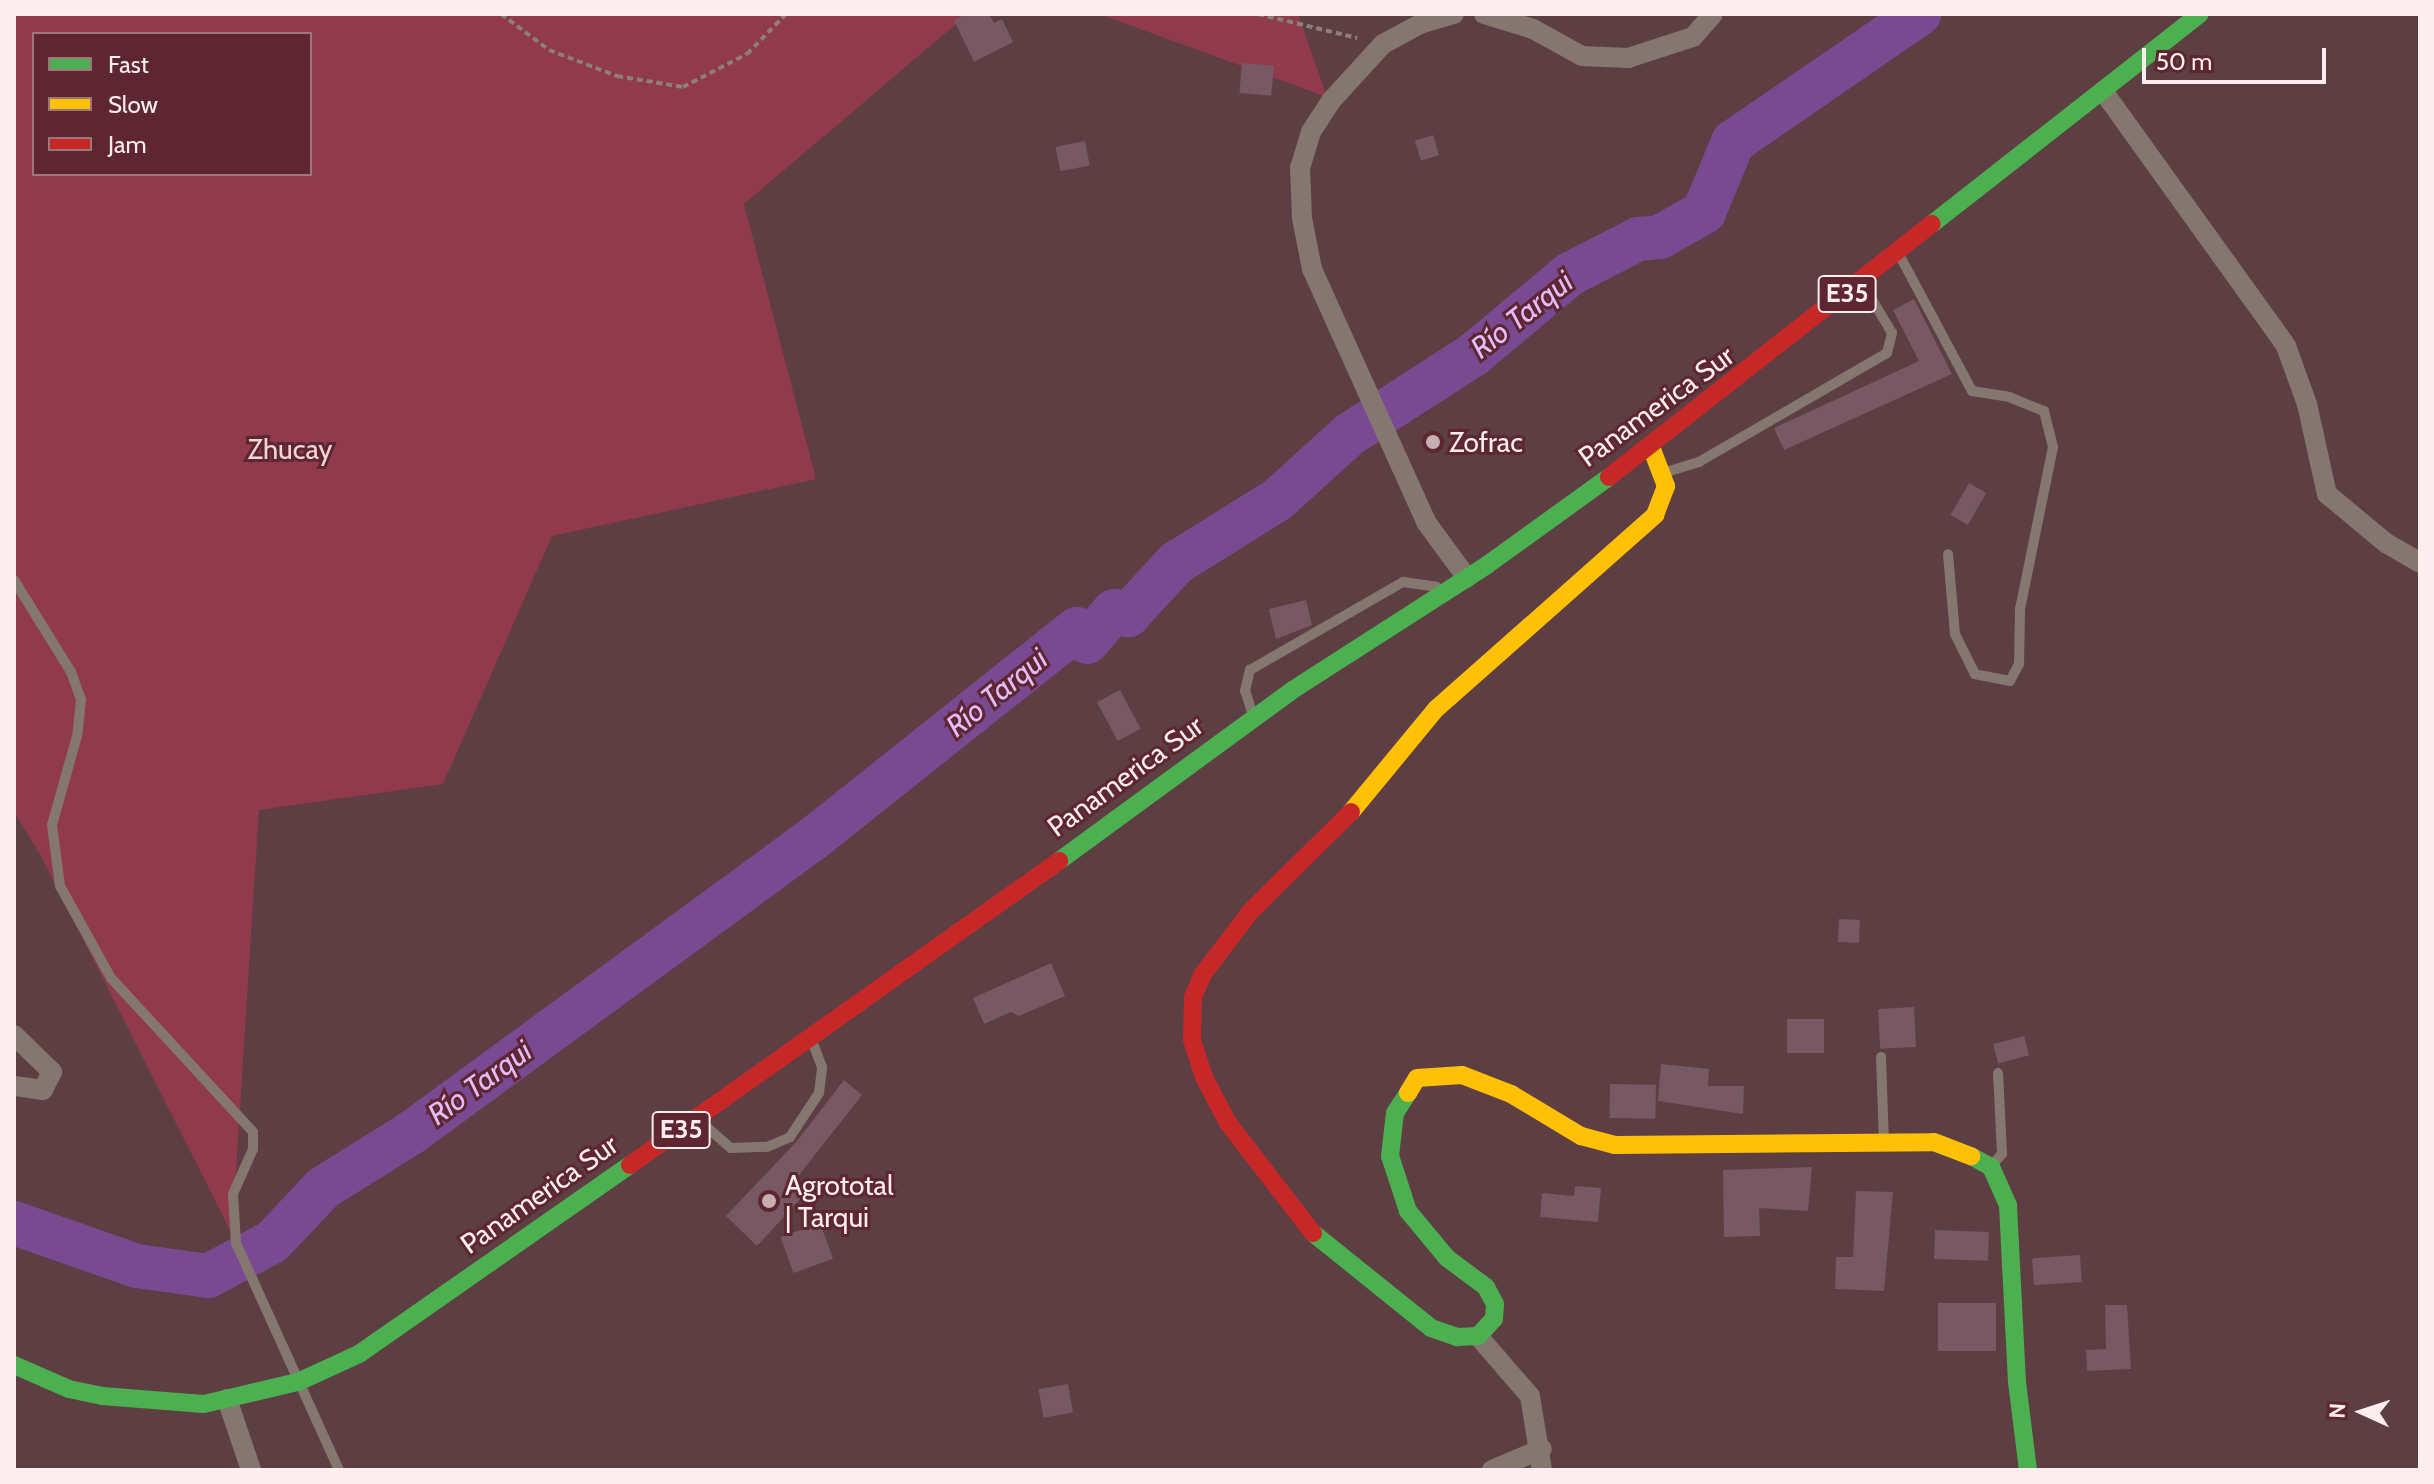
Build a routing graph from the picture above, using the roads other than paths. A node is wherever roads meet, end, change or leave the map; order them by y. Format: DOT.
graph roads {
  1 [pos="1454,14"];
  2 [pos="1484,14"];
  3 [pos="1713,14"];
  4 [pos="2200,14"];
  5 [pos="2103,91"];
  6 [pos="1898,253"];
  7 [pos="1861,281"];
  8 [pos="1651,447"];
  9 [pos="1663,473"];
  10 [pos="1948,554"];
  11 [pos="2420,563"];
  12 [pos="1467,578"];
  13 [pos="14,580"];
  14 [pos="1446,592"];
  15 [pos="1254,717"];
  16 [pos="14,1035"];
  17 [pos="811,1038"];
  18 [pos="1881,1057"];
  19 [pos="1998,1073"];
  20 [pos="14,1086"];
  21 [pos="697,1118"];
  22 [pos="1884,1144"];
  23 [pos="1991,1167"];
  24 [pos="1478,1336"];
  25 [pos="14,1365"];
  26 [pos="298,1382"];
  27 [pos="227,1399"];
  28 [pos="1542,1449"];
  29 [pos="251,1470"];
  30 [pos="339,1470"];
  31 [pos="1492,1470"];
  32 [pos="1542,1470"];
  33 [pos="2028,1470"];
  1 -- 12 [label="street"];
  2 -- 3 [label="street"];
  4 -- 5 [label="main road, Panamerica Sur / E35"];
  5 -- 6 [label="main road, Panamerica Sur / E35"];
  5 -- 11 [label="street"];
  6 -- 7 [label="main road, Panamerica Sur / E35"];
  6 -- 10 [label="lane"];
  7 -- 8 [label="main road, Panamerica Sur / E35"];
  7 -- 9 [label="lane"];
  8 -- 9 [label="main road"];
  8 -- 12 [label="main road, Panamerica Sur / E35"];
  9 -- 24 [label="main road"];
  12 -- 14 [label="main road, Panamerica Sur / E35"];
  13 -- 26 [label="lane"];
  14 -- 15 [label="main road, Panamerica Sur / E35"];
  14 -- 15 [label="lane"];
  15 -- 17 [label="main road, Panamerica Sur / E35"];
  16 -- 20 [label="street"];
  17 -- 21 [label="main road, Panamerica Sur / E35"];
  17 -- 21 [label="lane"];
  18 -- 22 [label="lane"];
  19 -- 23 [label="lane"];
  21 -- 26 [label="main road, Panamerica Sur / E35"];
  22 -- 23 [label="main road"];
  22 -- 24 [label="main road"];
  23 -- 33 [label="main road"];
  24 -- 28 [label="street"];
  25 -- 27 [label="main road, Panamerica Sur / E35"];
  26 -- 27 [label="main road, Panamerica Sur / E35"];
  26 -- 30 [label="lane"];
  27 -- 29 [label="street"];
  28 -- 31 [label="street"];
  28 -- 32 [label="street"];
}
